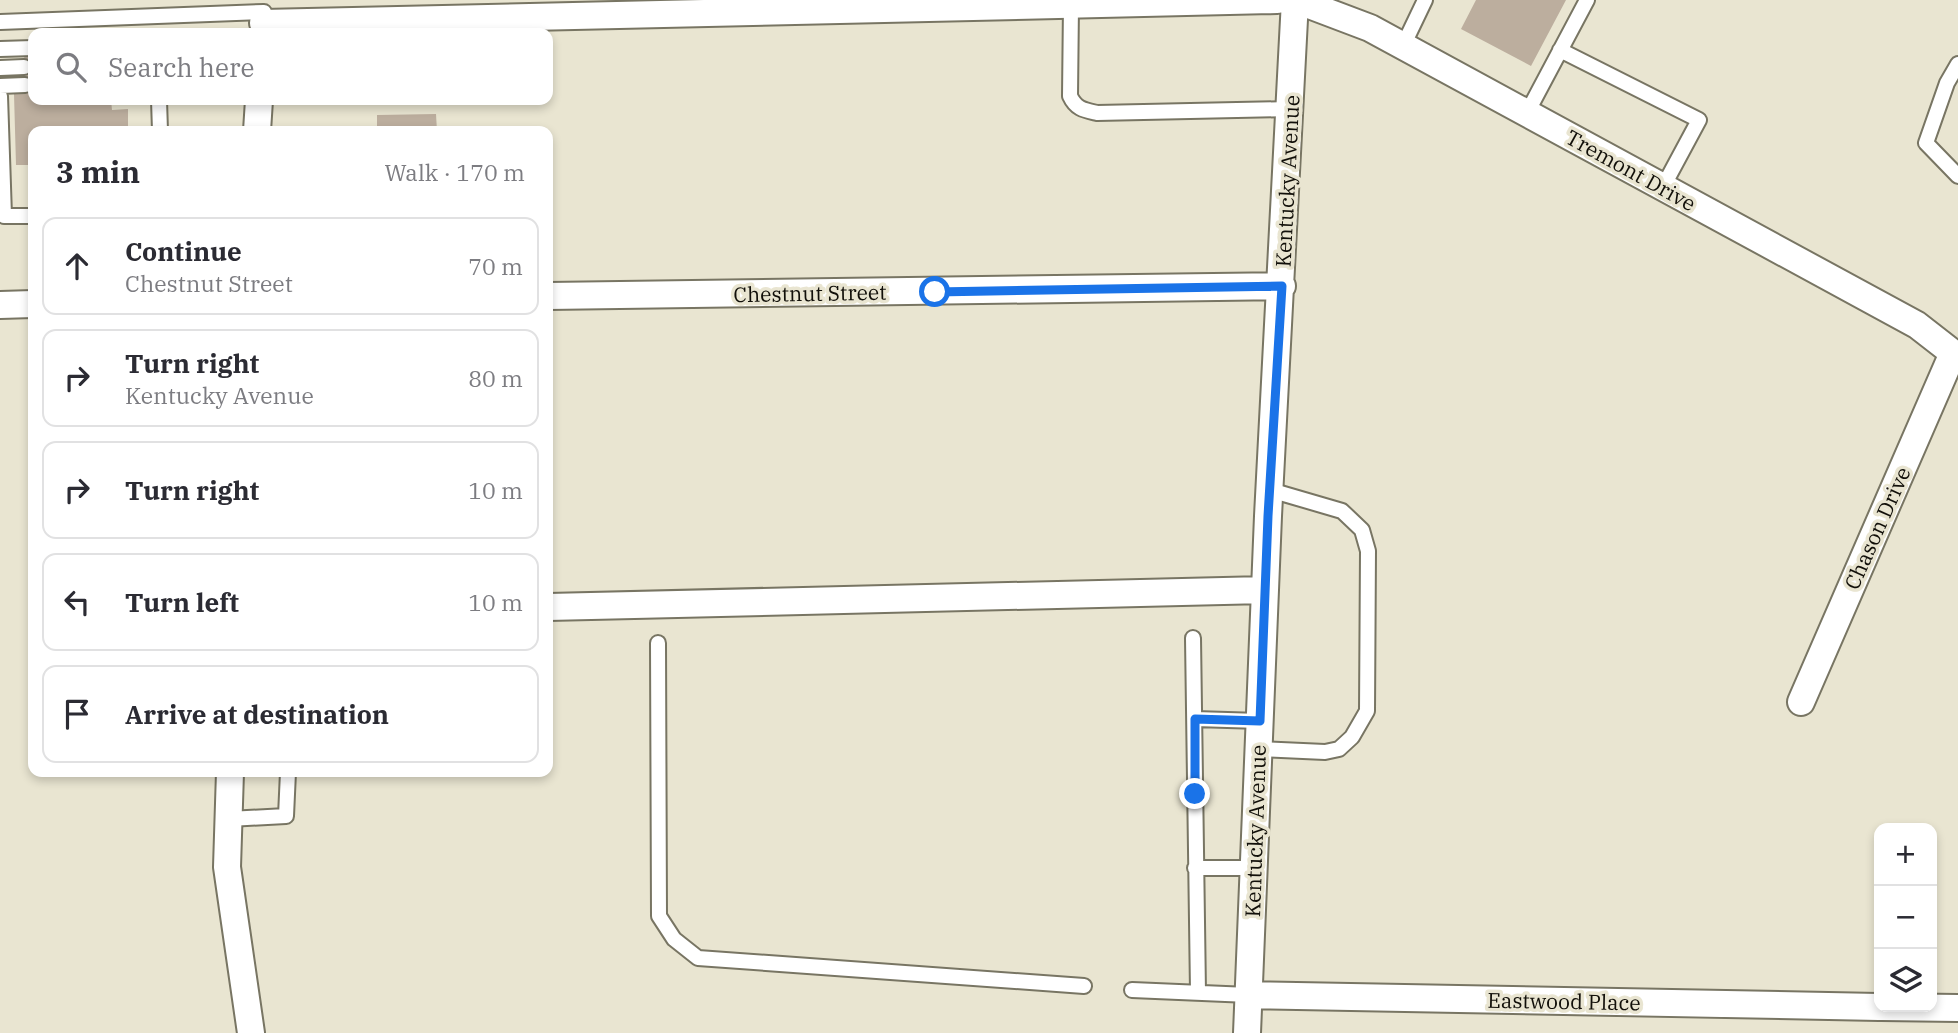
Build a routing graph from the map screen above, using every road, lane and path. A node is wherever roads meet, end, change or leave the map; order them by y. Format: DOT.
graph roads {
  1 [pos="1277,0"];
  2 [pos="1296,0"];
  3 [pos="1425,0"];
  4 [pos="1587,0"];
  5 [pos="886,5"];
  6 [pos="1071,5"];
  7 [pos="787,6"];
  8 [pos="444,10"];
  9 [pos="263,17"];
  10 [pos="0,22"];
  11 [pos="1403,46"];
  12 [pos="0,48"];
  13 [pos="28,48"];
  14 [pos="1560,50"];
  15 [pos="1958,64"];
  16 [pos="24,67"];
  17 [pos="0,68"];
  18 [pos="0,86"];
  19 [pos="25,86"];
  20 [pos="0,96"];
  21 [pos="159,105"];
  22 [pos="259,105"];
  23 [pos="1290,109"];
  24 [pos="1527,113"];
  25 [pos="160,126"];
  26 [pos="257,126"];
  27 [pos="1958,176"];
  28 [pos="1663,187"];
  29 [pos="28,216"];
  30 [pos="1282,286"];
  31 [pos="553,296"];
  32 [pos="0,304"];
  33 [pos="28,304"];
  34 [pos="1955,354"];
  35 [pos="1270,490"];
  36 [pos="1265,590"];
  37 [pos="553,607"];
  38 [pos="1193,638"];
  39 [pos="659,643"];
  40 [pos="1801,702"];
  41 [pos="1195,719"];
  42 [pos="1260,721"];
  43 [pos="1259,749"];
  44 [pos="230,777"];
  45 [pos="288,777"];
  46 [pos="229,819"];
  47 [pos="1195,868"];
  48 [pos="1254,868"];
  49 [pos="1084,986"];
  50 [pos="1132,990"];
  51 [pos="1198,992"];
  52 [pos="1248,995"];
  53 [pos="1874,1007"];
  54 [pos="1937,1008"];
  55 [pos="1958,1008"];
  56 [pos="251,1033"];
  57 [pos="1247,1033"];
  1 -- 6 [label="street"];
  2 -- 11 [label="street, Tremont Drive"];
  2 -- 23 [label="street, Kentucky Avenue"];
  3 -- 11 [label="lane"];
  4 -- 14 [label="lane"];
  5 -- 6 [label="street"];
  5 -- 7 [label="street"];
  6 -- 23 [label="lane"];
  7 -- 8 [label="street"];
  8 -- 9 [label="street"];
  9 -- 10 [label="lane"];
  11 -- 24 [label="street, Tremont Drive"];
  12 -- 13 [label="lane"];
  14 -- 24 [label="lane"];
  14 -- 28 [label="lane"];
  15 -- 27 [label="lane"];
  16 -- 17 [label="lane"];
  18 -- 19 [label="lane"];
  20 -- 29 [label="lane"];
  21 -- 25 [label="lane"];
  22 -- 26 [label="street"];
  23 -- 30 [label="street, Kentucky Avenue"];
  24 -- 28 [label="street, Tremont Drive"];
  28 -- 34 [label="street, Tremont Drive"];
  30 -- 31 [label="street, Chestnut Street"];
  30 -- 35 [label="street, Kentucky Avenue"];
  32 -- 33 [label="street"];
  34 -- 40 [label="street, Chason Drive"];
  35 -- 36 [label="street, Kentucky Avenue"];
  35 -- 43 [label="lane"];
  36 -- 37 [label="street"];
  36 -- 42 [label="street, Kentucky Avenue"];
  38 -- 41 [label="lane"];
  39 -- 49 [label="lane"];
  41 -- 42 [label="lane"];
  41 -- 47 [label="lane"];
  42 -- 43 [label="street, Kentucky Avenue"];
  43 -- 48 [label="street, Kentucky Avenue"];
  44 -- 46 [label="street"];
  45 -- 46 [label="lane"];
  46 -- 56 [label="street"];
  47 -- 48 [label="lane"];
  47 -- 51 [label="lane"];
  48 -- 52 [label="street, Kentucky Avenue"];
  50 -- 51 [label="lane"];
  51 -- 52 [label="lane"];
  52 -- 53 [label="street, Eastwood Place"];
  52 -- 57 [label="street, Kentucky Avenue"];
  54 -- 55 [label="street, Eastwood Place"];
}
